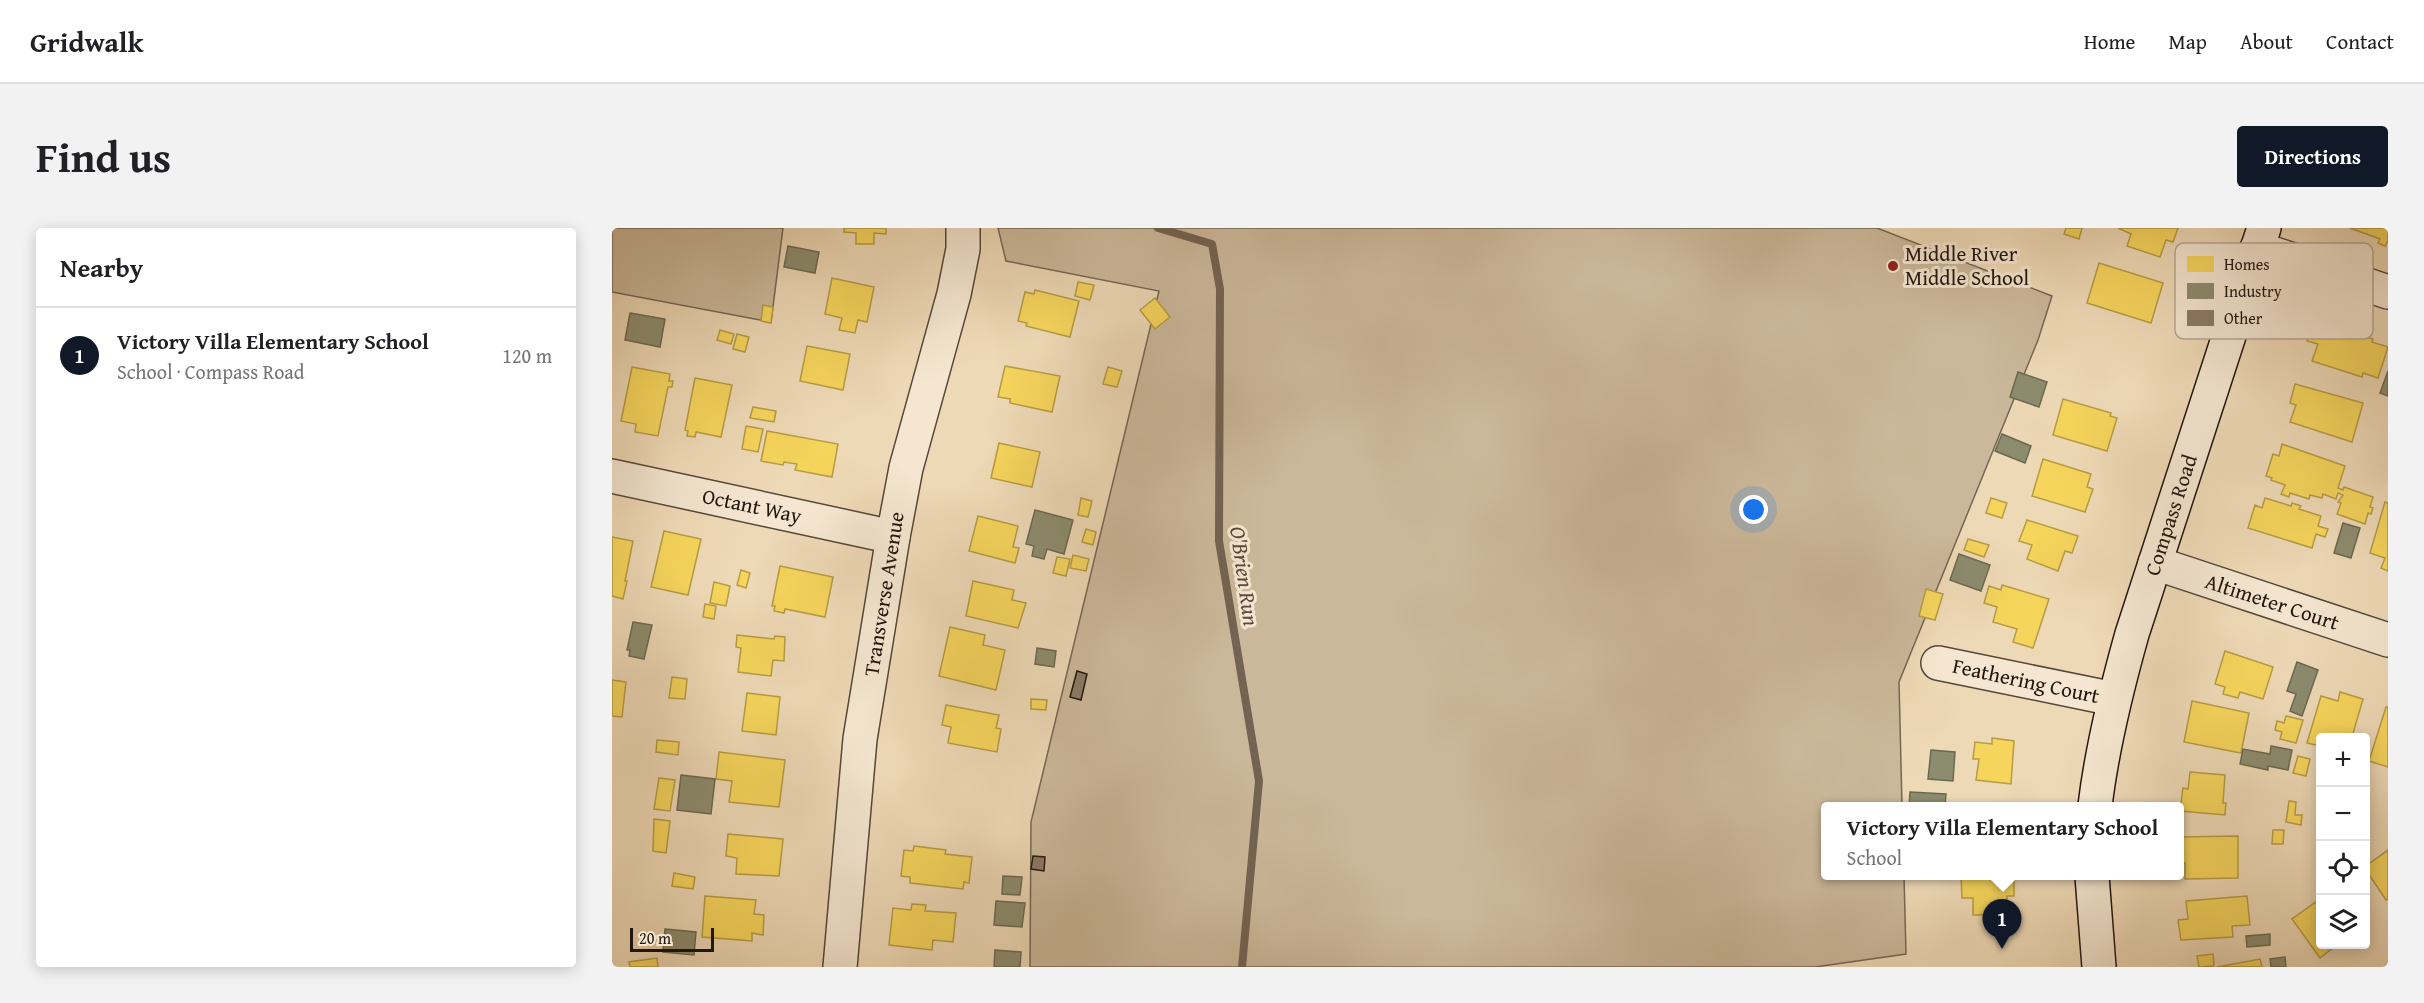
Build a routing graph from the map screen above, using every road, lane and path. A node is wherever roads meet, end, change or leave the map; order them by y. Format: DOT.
graph roads {
  1 [pos="963,228"];
  2 [pos="2373,286"];
  3 [pos="2388,292"];
  4 [pos="2227,339"];
  5 [pos="612,476"];
  6 [pos="893,537"];
  7 [pos="2155,563"];
  8 [pos="2388,640"];
  9 [pos="1938,663"];
  10 [pos="2114,699"];
  11 [pos="2096,802"];
  12 [pos="2092,880"];
  13 [pos="840,967"];
  14 [pos="2099,967"];
  1 -- 6 [label="street, Transverse Avenue"];
  2 -- 3 [label="street"];
  4 -- 7 [label="street, Compass Road"];
  5 -- 6 [label="street, Octant Way"];
  6 -- 13 [label="street, Transverse Avenue"];
  7 -- 8 [label="street, Altimeter Court"];
  7 -- 10 [label="street, Compass Road"];
  9 -- 10 [label="street, Feathering Court"];
  10 -- 11 [label="street, Compass Road"];
  12 -- 14 [label="street"];
}
